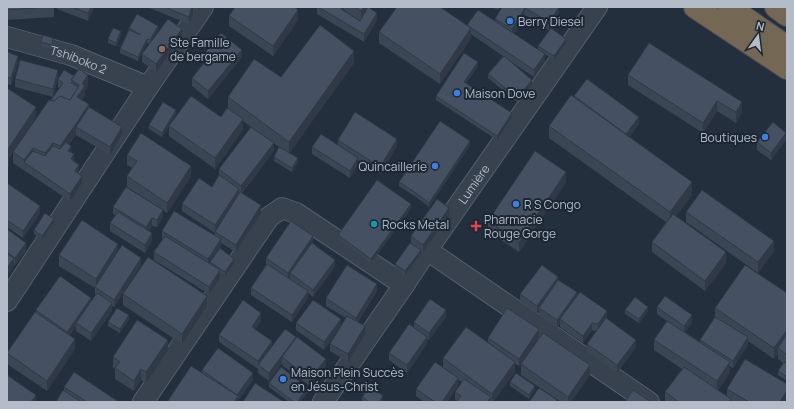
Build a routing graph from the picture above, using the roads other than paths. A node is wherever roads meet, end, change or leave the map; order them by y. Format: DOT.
graph roads {
  1 [pos="203,7"];
  2 [pos="597,7"];
  3 [pos="695,7"];
  4 [pos="729,7"];
  5 [pos="776,7"];
  6 [pos="787,15"];
  7 [pos="7,37"];
  8 [pos="787,47"];
  9 [pos="787,68"];
  10 [pos="148,87"];
  11 [pos="427,250"];
  12 [pos="404,285"];
  13 [pos="7,302"];
  14 [pos="143,402"];
  15 [pos="323,402"];
  16 [pos="649,402"];
  1 -- 10 [label="street"];
  2 -- 11 [label="street, Lumière"];
  3 -- 9 [label="highway"];
  4 -- 8 [label="highway"];
  5 -- 6 [label="highway"];
  7 -- 10 [label="street, Tshiboko 2"];
  10 -- 13 [label="street"];
  11 -- 12 [label="street, Lumière"];
  11 -- 16 [label="street"];
  12 -- 14 [label="street"];
  12 -- 15 [label="street, Lumière"];
}
